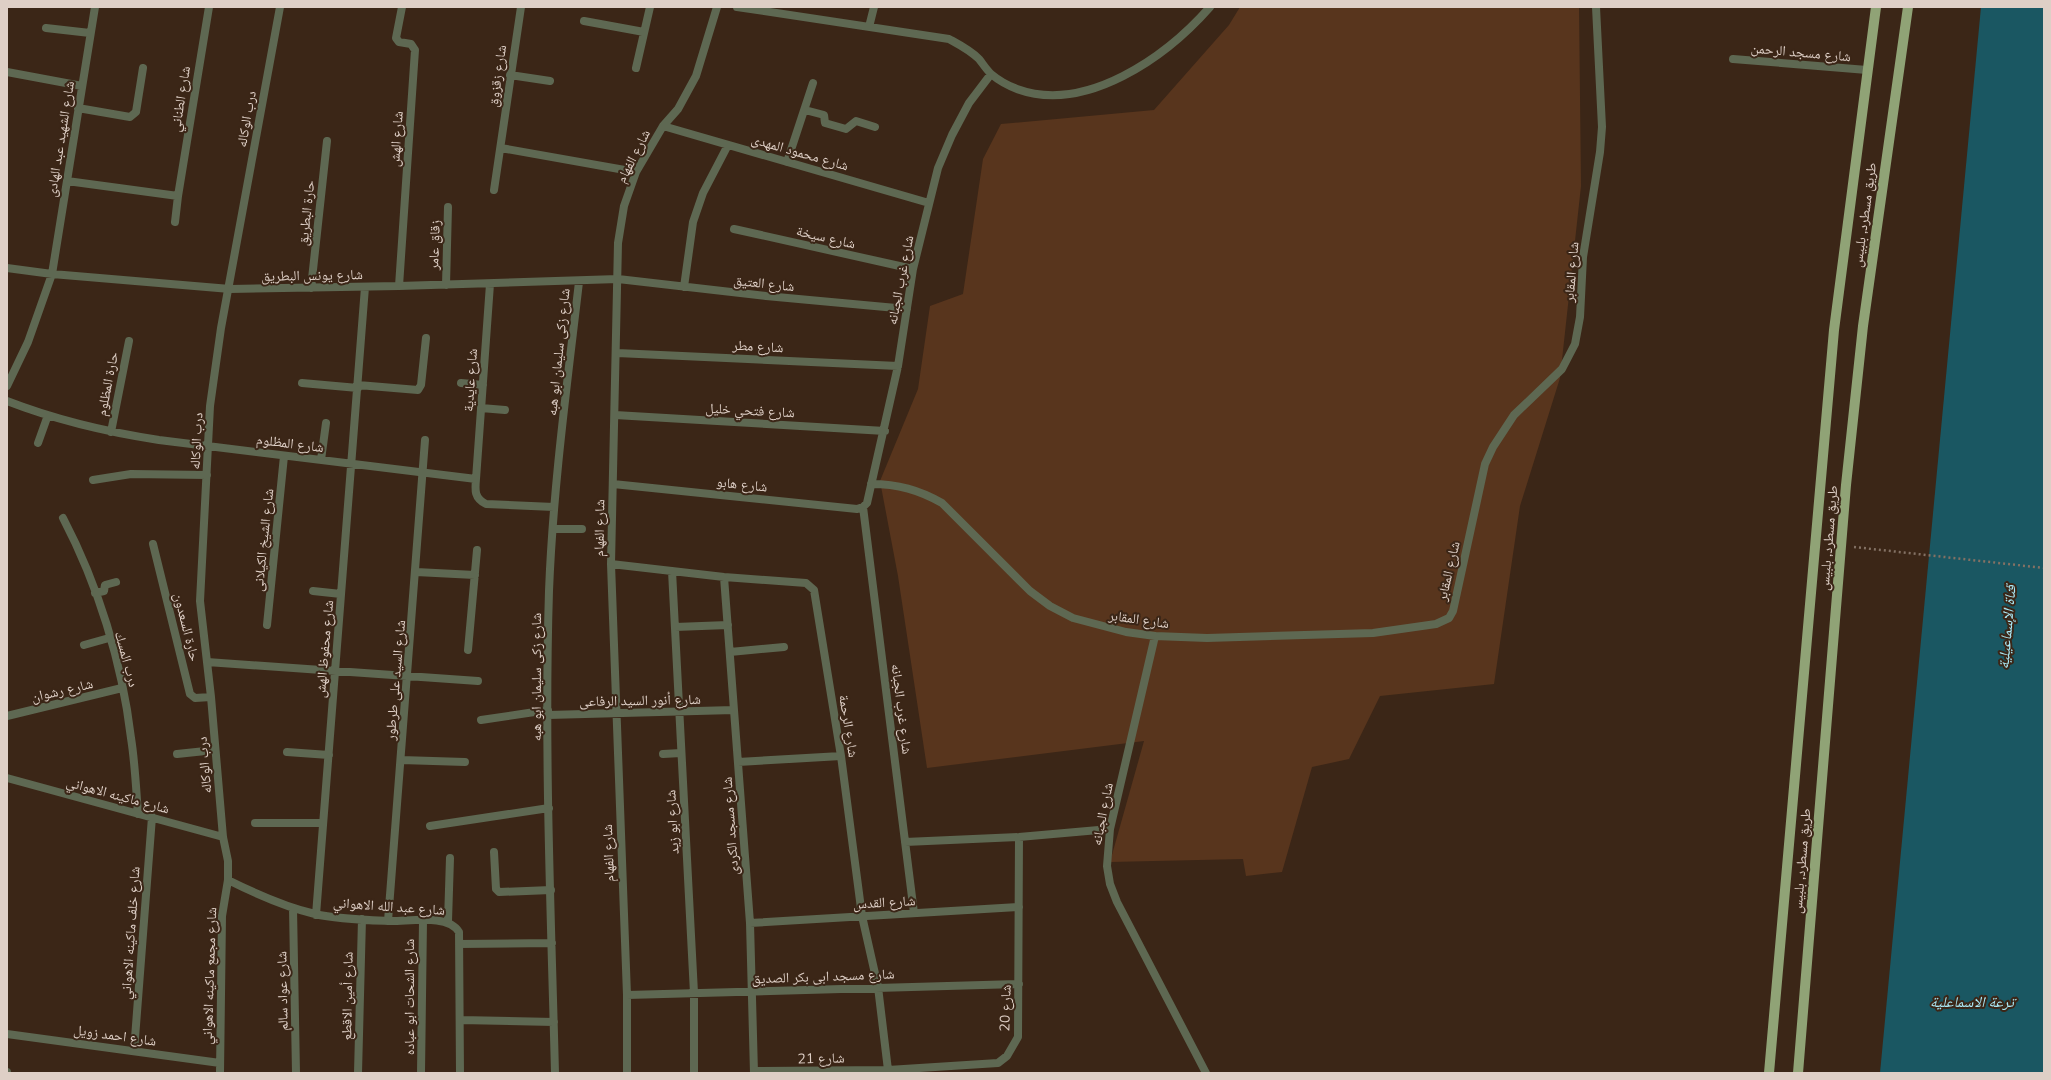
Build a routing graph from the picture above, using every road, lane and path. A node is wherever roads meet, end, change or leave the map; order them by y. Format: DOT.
graph roads {
  1 [pos="95,7"];
  2 [pos="209,7"];
  3 [pos="280,7"];
  4 [pos="402,7"];
  5 [pos="521,7"];
  6 [pos="650,7"];
  7 [pos="717,7"];
  8 [pos="737,7"];
  9 [pos="874,7"];
  10 [pos="1210,7"];
  11 [pos="1596,7"];
  12 [pos="1876,7"];
  13 [pos="1908,7"];
  14 [pos="749,8"];
  15 [pos="584,21"];
  16 [pos="869,27"];
  17 [pos="46,28"];
  18 [pos="644,32"];
  19 [pos="90,33"];
  20 [pos="1733,59"];
  21 [pos="143,68"];
  22 [pos="636,68"];
  23 [pos="1867,70"];
  24 [pos="7,72"];
  25 [pos="510,74"];
  26 [pos="991,74"];
  27 [pos="550,81"];
  28 [pos="813,83"];
  29 [pos="82,86"];
  30 [pos="78,108"];
  31 [pos="805,110"];
  32 [pos="663,126"];
  33 [pos="875,127"];
  34 [pos="327,141"];
  35 [pos="728,145"];
  36 [pos="501,148"];
  37 [pos="787,162"];
  38 [pos="636,172"];
  39 [pos="67,181"];
  40 [pos="494,190"];
  41 [pos="178,196"];
  42 [pos="930,203"];
  43 [pos="448,207"];
  44 [pos="176,222"];
  45 [pos="734,230"];
  46 [pos="7,268"];
  47 [pos="913,269"];
  48 [pos="52,274"];
  49 [pos="618,280"];
  50 [pos="579,282"];
  51 [pos="490,284"];
  52 [pos="446,285"];
  53 [pos="399,286"];
  54 [pos="365,287"];
  55 [pos="230,288"];
  56 [pos="311,288"];
  57 [pos="684,288"];
  58 [pos="907,308"];
  59 [pos="426,338"];
  60 [pos="130,341"];
  61 [pos="617,353"];
  62 [pos="898,366"];
  63 [pos="461,383"];
  64 [pos="302,384"];
  65 [pos="483,385"];
  66 [pos="7,386"];
  67 [pos="358,387"];
  68 [pos="7,401"];
  69 [pos="481,408"];
  70 [pos="505,410"];
  71 [pos="48,415"];
  72 [pos="615,416"];
  73 [pos="326,423"];
  74 [pos="885,431"];
  75 [pos="111,432"];
  76 [pos="425,440"];
  77 [pos="38,443"];
  78 [pos="209,446"];
  79 [pos="284,456"];
  80 [pos="321,460"];
  81 [pos="352,464"];
  82 [pos="424,472"];
  83 [pos="207,476"];
  84 [pos="476,478"];
  85 [pos="93,480"];
  86 [pos="613,484"];
  87 [pos="872,484"];
  88 [pos="865,505"];
  89 [pos="554,508"];
  90 [pos="63,518"];
  91 [pos="553,529"];
  92 [pos="582,529"];
  93 [pos="153,544"];
  94 [pos="1841,547"];
  95 [pos="477,550"];
  96 [pos="611,564"];
  97 [pos="2044,568"];
  98 [pos="672,571"];
  99 [pos="416,572"];
  100 [pos="475,575"];
  101 [pos="724,577"];
  102 [pos="116,582"];
  103 [pos="312,591"];
  104 [pos="95,593"];
  105 [pos="341,594"];
  106 [pos="267,625"];
  107 [pos="728,625"];
  108 [pos="675,627"];
  109 [pos="1155,636"];
  110 [pos="109,638"];
  111 [pos="84,645"];
  112 [pos="784,647"];
  113 [pos="468,650"];
  114 [pos="730,652"];
  115 [pos="207,662"];
  116 [pos="335,671"];
  117 [pos="408,675"];
  118 [pos="478,681"];
  119 [pos="122,688"];
  120 [pos="212,697"];
  121 [pos="734,710"];
  122 [pos="679,712"];
  123 [pos="548,713"];
  124 [pos="615,713"];
  125 [pos="7,716"];
  126 [pos="480,720"];
  127 [pos="215,750"];
  128 [pos="287,752"];
  129 [pos="681,753"];
  130 [pos="177,754"];
  131 [pos="663,754"];
  132 [pos="328,755"];
  133 [pos="841,756"];
  134 [pos="401,760"];
  135 [pos="465,762"];
  136 [pos="738,762"];
  137 [pos="7,778"];
  138 [pos="549,808"];
  139 [pos="138,814"];
  140 [pos="152,818"];
  141 [pos="255,823"];
  142 [pos="323,823"];
  143 [pos="430,826"];
  144 [pos="1110,828"];
  145 [pos="223,836"];
  146 [pos="1019,837"];
  147 [pos="905,842"];
  148 [pos="494,852"];
  149 [pos="450,858"];
  150 [pos="228,880"];
  151 [pos="551,890"];
  152 [pos="1019,907"];
  153 [pos="293,908"];
  154 [pos="914,913"];
  155 [pos="316,915"];
  156 [pos="862,916"];
  157 [pos="362,919"];
  158 [pos="423,921"];
  159 [pos="388,922"];
  160 [pos="448,922"];
  161 [pos="750,923"];
  162 [pos="552,943"];
  163 [pos="459,944"];
  164 [pos="1019,984"];
  165 [pos="878,987"];
  166 [pos="753,992"];
  167 [pos="694,993"];
  168 [pos="627,995"];
  169 [pos="460,1020"];
  170 [pos="554,1022"];
  171 [pos="7,1034"];
  172 [pos="134,1051"];
  173 [pos="220,1062"];
  174 [pos="888,1070"];
  175 [pos="754,1072"];
  176 [pos="220,1073"];
  177 [pos="296,1073"];
  178 [pos="358,1073"];
  179 [pos="421,1073"];
  180 [pos="460,1073"];
  181 [pos="555,1073"];
  182 [pos="628,1073"];
  183 [pos="694,1073"];
  184 [pos="1206,1073"];
  185 [pos="1769,1073"];
  186 [pos="1798,1073"];
  1 -- 19 [label="street, شارع الشهيد عبد الهادى"];
  2 -- 41 [label="street, شارع الطناني"];
  3 -- 55 [label="street, درب الوكاله"];
  4 -- 53 [label="street, شارع الهش"];
  5 -- 25 [label="street, شارع زقزوق"];
  6 -- 18 [label="street"];
  7 -- 32 [label="street, شارع الفهام"];
  8 -- 14 [label="street"];
  9 -- 16 [label="street"];
  10 -- 26 [label="street"];
  11 -- 109 [label="street, شارع المقابر"];
  12 -- 23 [label="main road, طريق مسطرد, بلبيس"];
  13 -- 94 [label="main road, طريق مسطرد, بلبيس"];
  14 -- 16 [label="street"];
  15 -- 18 [label="street"];
  16 -- 26 [label="street"];
  17 -- 19 [label="street"];
  18 -- 22 [label="street"];
  19 -- 29 [label="street, شارع الشهيد عبد الهادى"];
  20 -- 23 [label="street, شارع مسجد الرحمن"];
  21 -- 30 [label="street"];
  23 -- 185 [label="main road, طريق مسطرد, بلبيس"];
  24 -- 29 [label="street"];
  25 -- 27 [label="street"];
  25 -- 36 [label="street, شارع زقزوق"];
  26 -- 42 [label="street, شارع غرب الجبانه"];
  28 -- 31 [label="street"];
  29 -- 30 [label="street, شارع الشهيد عبد الهادى"];
  30 -- 39 [label="street, شارع الشهيد عبد الهادى"];
  31 -- 33 [label="street"];
  31 -- 37 [label="street"];
  32 -- 35 [label="street, شارع محمود المهدى"];
  32 -- 38 [label="street, شارع الفهام"];
  34 -- 56 [label="street, حارة البطريق"];
  35 -- 37 [label="street, شارع محمود المهدى"];
  35 -- 57 [label="street"];
  36 -- 38 [label="street"];
  36 -- 40 [label="street, شارع زقزوق"];
  37 -- 42 [label="street, شارع محمود المهدى"];
  38 -- 49 [label="street, شارع الفهام"];
  39 -- 41 [label="street"];
  39 -- 48 [label="street, شارع الشهيد عبد الهادى"];
  41 -- 44 [label="street, شارع الطناني"];
  42 -- 47 [label="street, شارع غرب الجبانه"];
  43 -- 52 [label="street, زقاق عامر"];
  45 -- 47 [label="street, شارع سيخة"];
  46 -- 48 [label="street, شارع يونس البطريق"];
  47 -- 58 [label="street, شارع غرب الجبانه"];
  48 -- 55 [label="street, شارع يونس البطريق"];
  48 -- 66 [label="street, شارع الشهيد عبد الهادى"];
  49 -- 50 [label="street, شارع يونس البطريق"];
  49 -- 57 [label="street, شارع العتيق"];
  49 -- 61 [label="street, شارع الفهام"];
  50 -- 51 [label="street, شارع يونس البطريق"];
  50 -- 89 [label="street, شارع زكى سليمان ابو هبه"];
  51 -- 52 [label="street, شارع يونس البطريق"];
  51 -- 65 [label="street, شارع عايدية"];
  52 -- 53 [label="street, شارع يونس البطريق"];
  53 -- 54 [label="street, شارع يونس البطريق"];
  54 -- 56 [label="street, شارع يونس البطريق"];
  54 -- 67 [label="street, شارع محفوظ الهش"];
  55 -- 56 [label="street, شارع يونس البطريق"];
  55 -- 78 [label="street, درب الوكاله"];
  57 -- 58 [label="street, شارع العتيق"];
  58 -- 62 [label="street, شارع غرب الجبانه"];
  59 -- 67 [label="street"];
  60 -- 75 [label="street, حارة المظلوم"];
  61 -- 62 [label="street, شارع مطر"];
  61 -- 72 [label="street, شارع الفهام"];
  62 -- 74 [label="street, شارع غرب الجبانه"];
  63 -- 65 [label="street"];
  64 -- 67 [label="street"];
  65 -- 69 [label="street, شارع عايدية"];
  67 -- 81 [label="street, شارع محفوظ الهش"];
  68 -- 71 [label="street, شارع المظلوم"];
  69 -- 70 [label="street"];
  69 -- 84 [label="street, شارع عايدية"];
  71 -- 75 [label="street, شارع المظلوم"];
  71 -- 77 [label="street"];
  72 -- 74 [label="street, شارع فتحي خليل"];
  72 -- 86 [label="street, شارع الفهام"];
  73 -- 80 [label="street"];
  74 -- 87 [label="street, شارع غرب الجبانه"];
  75 -- 78 [label="street, شارع المظلوم"];
  76 -- 82 [label="street, شارع السيد على طرطور"];
  78 -- 79 [label="street, شارع المظلوم"];
  78 -- 83 [label="street, درب الوكاله"];
  79 -- 80 [label="street, شارع المظلوم"];
  79 -- 106 [label="street, شارع الشيخ الكيلانى"];
  80 -- 81 [label="street, شارع المظلوم"];
  81 -- 82 [label="street, شارع المظلوم"];
  81 -- 105 [label="street, شارع محفوظ الهش"];
  82 -- 84 [label="street, شارع المظلوم"];
  82 -- 99 [label="street, شارع السيد على طرطور"];
  83 -- 85 [label="street"];
  83 -- 115 [label="street, درب الوكاله"];
  84 -- 89 [label="street"];
  86 -- 88 [label="street, شارع هابو"];
  86 -- 96 [label="street, شارع الفهام"];
  87 -- 88 [label="street, شارع غرب الجبانه"];
  87 -- 109 [label="street, شارع المقابر"];
  88 -- 147 [label="street, شارع غرب الجبانه"];
  89 -- 91 [label="street, شارع زكى سليمان ابو هبه"];
  90 -- 104 [label="street, درب المسك"];
  91 -- 92 [label="street"];
  91 -- 123 [label="street, شارع زكى سليمان ابو هبه"];
  93 -- 120 [label="street, حارة السعدون"];
  94 -- 97 [label="path"];
  94 -- 186 [label="main road, طريق مسطرد, بلبيس"];
  95 -- 100 [label="street"];
  96 -- 98 [label="street, شارع الرحمة"];
  96 -- 124 [label="street, شارع الفهام"];
  98 -- 101 [label="street, شارع الرحمة"];
  98 -- 108 [label="street, شارع ابو زيد"];
  99 -- 100 [label="street"];
  99 -- 117 [label="street, شارع السيد على طرطور"];
  100 -- 113 [label="street"];
  101 -- 107 [label="street, شارع مسجد الكردى"];
  101 -- 133 [label="street, شارع الرحمة"];
  102 -- 104 [label="street"];
  103 -- 105 [label="street"];
  104 -- 110 [label="street, درب المسك"];
  105 -- 116 [label="street, شارع محفوظ الهش"];
  107 -- 108 [label="street"];
  107 -- 114 [label="street, شارع مسجد الكردى"];
  108 -- 122 [label="street, شارع ابو زيد"];
  109 -- 144 [label="street, شارع الجبانه"];
  110 -- 111 [label="street"];
  110 -- 119 [label="street, درب المسك"];
  112 -- 114 [label="street"];
  114 -- 121 [label="street, شارع مسجد الكردى"];
  115 -- 116 [label="street"];
  115 -- 120 [label="street, درب الوكاله"];
  116 -- 117 [label="street"];
  116 -- 132 [label="street, شارع محفوظ الهش"];
  117 -- 118 [label="street"];
  117 -- 134 [label="street, شارع السيد على طرطور"];
  119 -- 125 [label="street, شارع رشوان"];
  119 -- 139 [label="street, درب المسك"];
  120 -- 127 [label="street, درب الوكاله"];
  121 -- 122 [label="street, شارع أنور السيد الرفاعى"];
  121 -- 136 [label="street, شارع مسجد الكردى"];
  122 -- 124 [label="street, شارع أنور السيد الرفاعى"];
  122 -- 129 [label="street, شارع ابو زيد"];
  123 -- 124 [label="street, شارع أنور السيد الرفاعى"];
  123 -- 126 [label="street, شارع أنور السيد الرفاعى"];
  123 -- 138 [label="street, شارع زكى سليمان ابو هبه"];
  124 -- 168 [label="street, شارع الفهام"];
  127 -- 130 [label="street"];
  127 -- 145 [label="street, درب الوكاله"];
  128 -- 132 [label="street"];
  129 -- 131 [label="street"];
  129 -- 167 [label="street, شارع ابو زيد"];
  132 -- 142 [label="street, شارع محفوظ الهش"];
  133 -- 136 [label="street"];
  133 -- 156 [label="street, شارع الرحمة"];
  134 -- 135 [label="street"];
  134 -- 159 [label="street, شارع السيد على طرطور"];
  136 -- 161 [label="street, شارع مسجد الكردى"];
  137 -- 139 [label="street, شارع ماكينه الاهواني"];
  138 -- 143 [label="street"];
  138 -- 151 [label="street, شارع زكى سليمان ابو هبه"];
  139 -- 140 [label="street, شارع ماكينه الاهواني"];
  140 -- 145 [label="street, شارع ماكينه الاهواني"];
  140 -- 172 [label="street, شارع خلف ماكينه الاهواني"];
  141 -- 142 [label="street"];
  142 -- 155 [label="street, شارع محفوظ الهش"];
  144 -- 146 [label="street"];
  144 -- 184 [label="street, شارع الجبانه"];
  145 -- 150 [label="street, درب الوكاله"];
  146 -- 147 [label="street"];
  146 -- 152 [label="street, شارع 20"];
  147 -- 154 [label="street, شارع غرب الجبانه"];
  148 -- 151 [label="street"];
  149 -- 160 [label="street"];
  150 -- 153 [label="street, شارع عبد الله الاهواني"];
  150 -- 173 [label="street, شارع مجمع ماكينه الاهواني"];
  151 -- 162 [label="street, شارع زكى سليمان ابو هبه"];
  152 -- 154 [label="street, شارع القدس"];
  152 -- 164 [label="street, شارع 20"];
  153 -- 155 [label="street, شارع عبد الله الاهواني"];
  153 -- 177 [label="street, شارع عواد سالم"];
  154 -- 156 [label="street, شارع القدس"];
  155 -- 157 [label="street, شارع عبد الله الاهواني"];
  156 -- 161 [label="street, شارع القدس"];
  156 -- 165 [label="street, شارع الرحمة"];
  157 -- 159 [label="street, شارع عبد الله الاهواني"];
  157 -- 178 [label="street, شارع أمين الاقطع"];
  158 -- 159 [label="street, شارع عبد الله الاهواني"];
  158 -- 160 [label="street, شارع عبد الله الاهواني"];
  158 -- 179 [label="street, شارع الشحات ابو عباده"];
  160 -- 163 [label="street, شارع عبد الله الاهواني"];
  161 -- 166 [label="street, شارع مسجد الكردى"];
  162 -- 163 [label="street"];
  162 -- 170 [label="street, شارع زكى سليمان ابو هبه"];
  163 -- 169 [label="street, شارع عبد الله الاهواني"];
  164 -- 165 [label="street, شارع مسجد ابى بكر الصديق"];
  164 -- 174 [label="street, شارع 20"];
  165 -- 166 [label="street, شارع مسجد ابى بكر الصديق"];
  165 -- 174 [label="street, شارع الرحمة"];
  166 -- 167 [label="street, شارع مسجد ابى بكر الصديق"];
  166 -- 175 [label="street, شارع مسجد الكردى"];
  167 -- 168 [label="street, شارع مسجد ابى بكر الصديق"];
  167 -- 183 [label="street, شارع ابو زيد"];
  168 -- 182 [label="street, شارع الفهام"];
  169 -- 170 [label="street"];
  169 -- 180 [label="street, شارع عبد الله الاهواني"];
  170 -- 181 [label="street, شارع زكى سليمان ابو هبه"];
  171 -- 172 [label="street, شارع احمد زويل"];
  172 -- 173 [label="street, شارع احمد زويل"];
  173 -- 176 [label="street, شارع مجمع ماكينه الاهواني"];
  174 -- 175 [label="street, شارع 21"];
}
